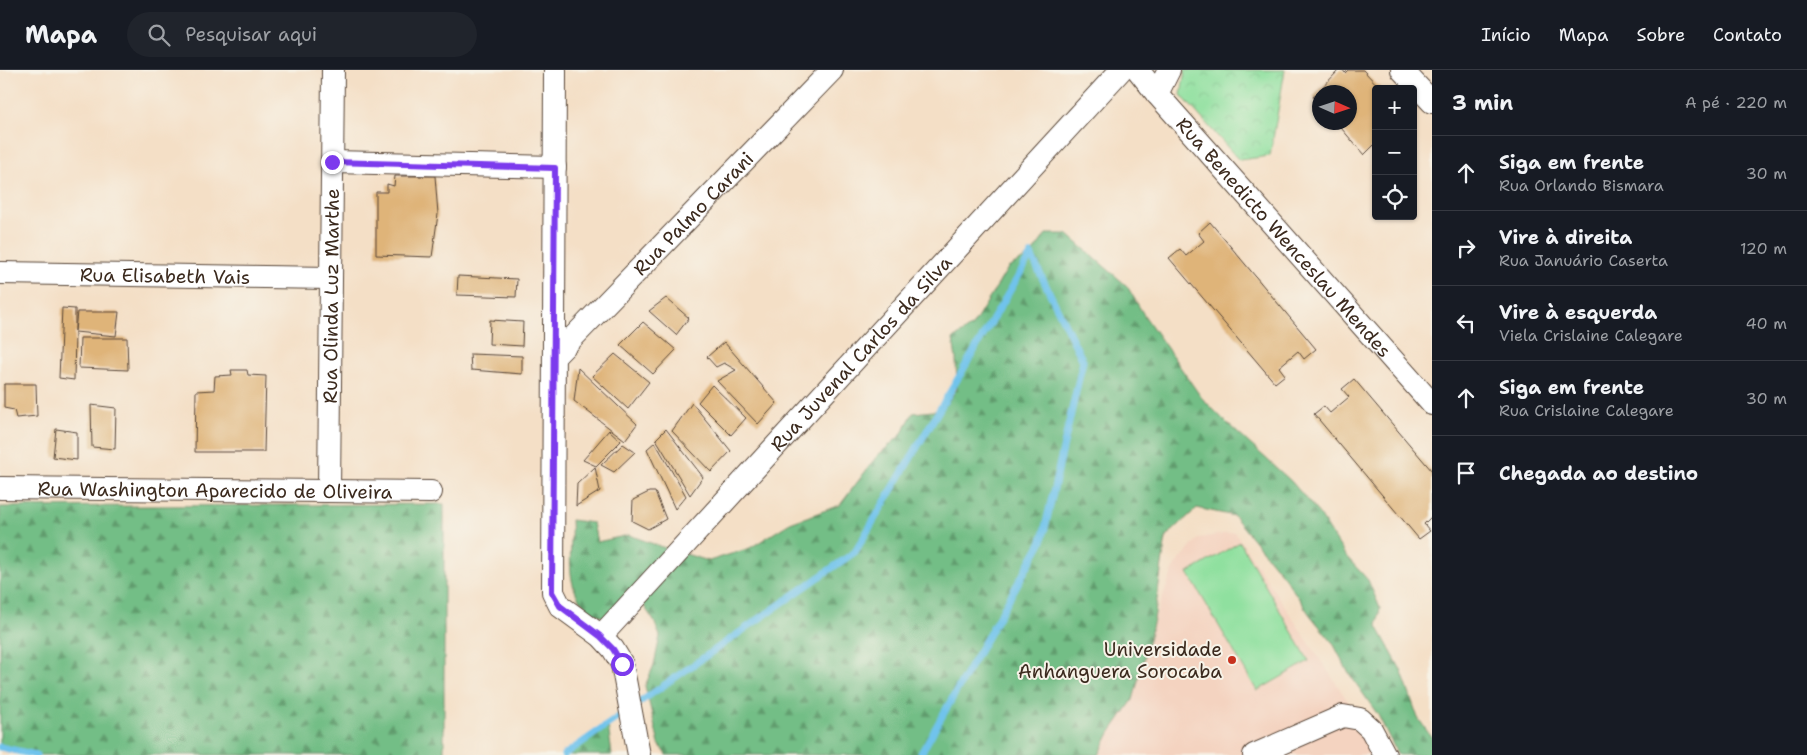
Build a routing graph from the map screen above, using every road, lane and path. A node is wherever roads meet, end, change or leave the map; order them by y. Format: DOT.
graph roads {
  1 [pos="333,70"];
  2 [pos="555,70"];
  3 [pos="832,70"];
  4 [pos="1121,70"];
  5 [pos="1138,70"];
  6 [pos="1169,70"];
  7 [pos="1402,70"];
  8 [pos="1428,90"];
  9 [pos="1157,94"];
  10 [pos="332,162"];
  11 [pos="555,168"];
  12 [pos="0,273"];
  13 [pos="331,278"];
  14 [pos="554,356"];
  15 [pos="1432,404"];
  16 [pos="0,488"];
  17 [pos="329,491"];
  18 [pos="431,492"];
  19 [pos="600,636"];
  20 [pos="638,749"];
  21 [pos="1378,753"];
  22 [pos="1254,755"];
  1 -- 10 [label="street, Rua Olinda Luz Marthe"];
  2 -- 11 [label="street"];
  3 -- 14 [label="street, Rua Palmo Carani"];
  4 -- 19 [label="street, Rua Juvenal Carlos da Silva"];
  5 -- 9 [label="street, Rua Benedicto Wenceslau Mendes"];
  6 -- 9 [label="street"];
  7 -- 8 [label="street"];
  9 -- 15 [label="street, Rua Benedicto Wenceslau Mendes"];
  10 -- 11 [label="street"];
  10 -- 13 [label="street, Rua Olinda Luz Marthe"];
  11 -- 14 [label="street"];
  12 -- 13 [label="street, Rua Elisabeth Vais"];
  13 -- 17 [label="street, Rua Olinda Luz Marthe"];
  14 -- 19 [label="street"];
  16 -- 17 [label="street, Rua Washington Aparecido de Oliveira"];
  17 -- 18 [label="street, Rua Washington Aparecido de Oliveira"];
  19 -- 20 [label="street"];
  21 -- 22 [label="street"];
}
